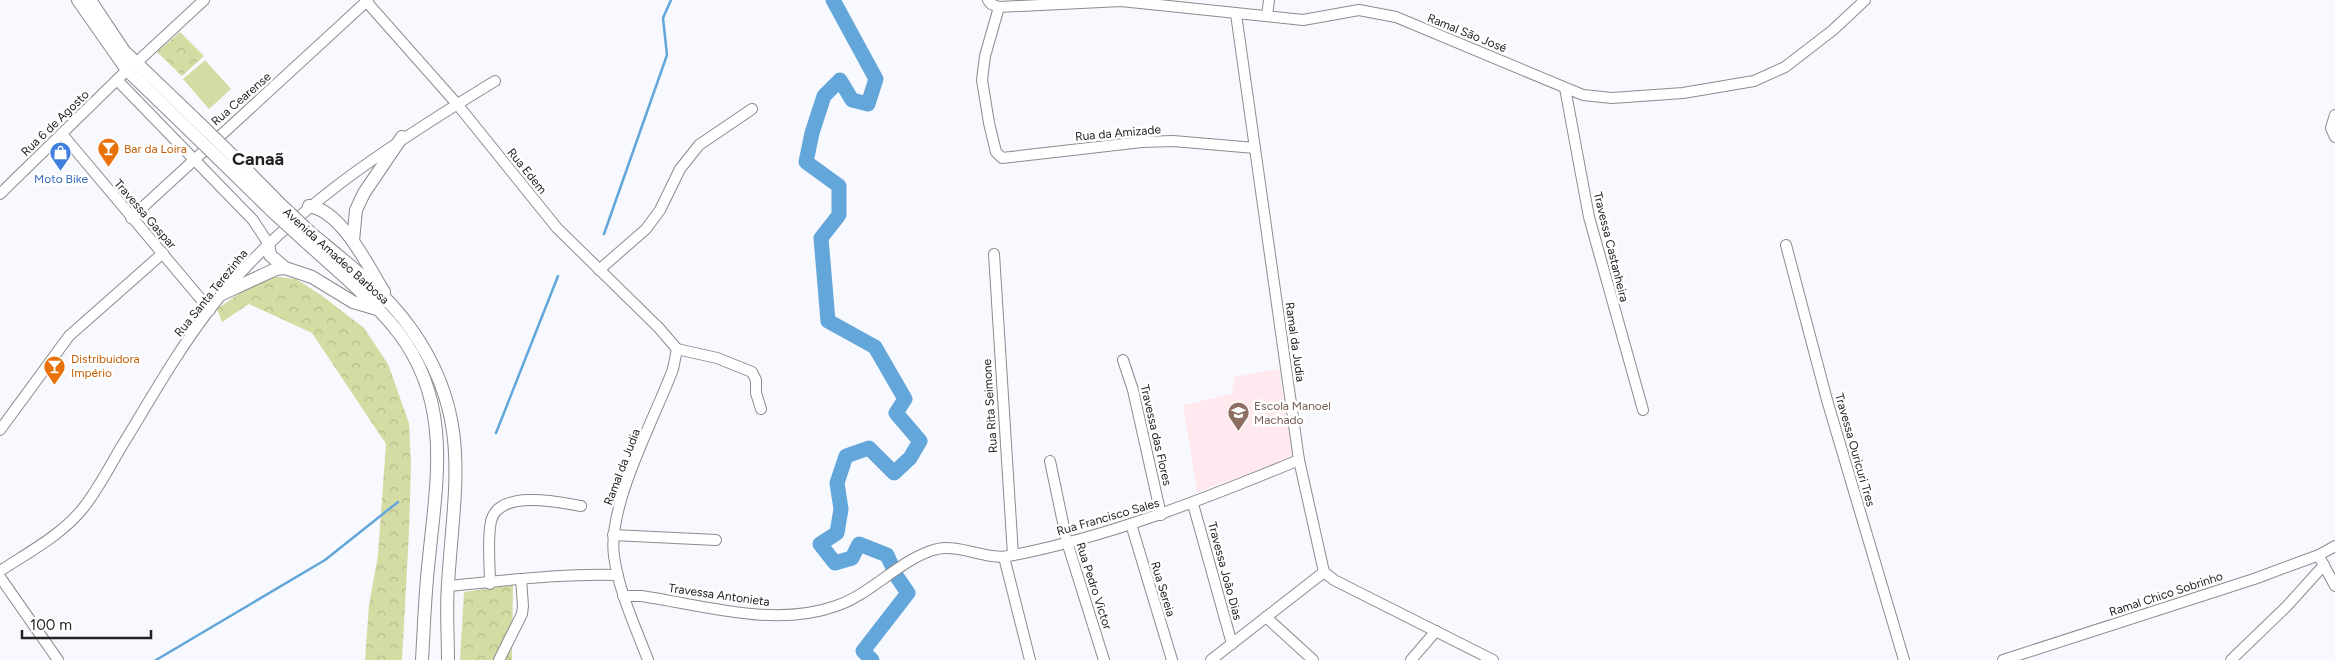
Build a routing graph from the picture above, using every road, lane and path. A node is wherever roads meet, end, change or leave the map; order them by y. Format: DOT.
graph roads {
  1 [pos="78,0"];
  2 [pos="90,0"];
  3 [pos="204,0"];
  4 [pos="988,0"];
  5 [pos="1269,0"];
  6 [pos="1865,0"];
  7 [pos="366,1"];
  8 [pos="999,7"];
  9 [pos="1236,14"];
  10 [pos="1267,16"];
  11 [pos="131,66"];
  12 [pos="117,80"];
  13 [pos="494,81"];
  14 [pos="1565,88"];
  15 [pos="457,104"];
  16 [pos="752,109"];
  17 [pos="2335,115"];
  18 [pos="62,134"];
  19 [pos="402,137"];
  20 [pos="2335,137"];
  21 [pos="1255,148"];
  22 [pos="194,158"];
  23 [pos="0,194"];
  24 [pos="309,206"];
  25 [pos="131,218"];
  26 [pos="309,239"];
  27 [pos="353,240"];
  28 [pos="268,243"];
  29 [pos="1786,245"];
  30 [pos="163,253"];
  31 [pos="994,254"];
  32 [pos="285,268"];
  33 [pos="598,270"];
  34 [pos="222,294"];
  35 [pos="393,307"];
  36 [pos="377,309"];
  37 [pos="210,310"];
  38 [pos="677,349"];
  39 [pos="1123,360"];
  40 [pos="762,409"];
  41 [pos="1644,410"];
  42 [pos="0,430"];
  43 [pos="1299,460"];
  44 [pos="1050,461"];
  45 [pos="1193,504"];
  46 [pos="581,506"];
  47 [pos="1162,515"];
  48 [pos="1131,524"];
  49 [pos="613,535"];
  50 [pos="716,540"];
  51 [pos="1067,542"];
  52 [pos="2335,546"];
  53 [pos="1008,556"];
  54 [pos="917,557"];
  55 [pos="2321,560"];
  56 [pos="0,571"];
  57 [pos="1324,572"];
  58 [pos="618,575"];
  59 [pos="0,576"];
  60 [pos="521,579"];
  61 [pos="490,584"];
  62 [pos="447,586"];
  63 [pos="2335,586"];
  64 [pos="623,596"];
  65 [pos="1266,617"];
  66 [pos="1436,631"];
  67 [pos="1232,644"];
  68 [pos="58,660"];
  69 [pos="422,660"];
  70 [pos="448,660"];
  71 [pos="499,660"];
  72 [pos="648,660"];
  73 [pos="1030,660"];
  74 [pos="1104,660"];
  75 [pos="1172,660"];
  76 [pos="1211,660"];
  77 [pos="1313,660"];
  78 [pos="1411,660"];
  79 [pos="1493,660"];
  80 [pos="1904,660"];
  81 [pos="2003,660"];
  82 [pos="2231,660"];
  1 -- 11 [label="main road, Avenida Amadeo Barbosa"];
  2 -- 11 [label="main road, Avenida Amadeo Barbosa"];
  3 -- 11 [label="street, Rua 6 de Agosto"];
  4 -- 8 [label="street"];
  5 -- 10 [label="street"];
  6 -- 14 [label="street, Ramal São José"];
  7 -- 15 [label="street, Rua Edem"];
  7 -- 22 [label="street, Rua Cearense"];
  8 -- 9 [label="street, Ramal São José"];
  8 -- 21 [label="street, Rua da Amizade"];
  9 -- 10 [label="street, Ramal São José"];
  9 -- 21 [label="street, Ramal da Judia"];
  10 -- 14 [label="street, Ramal São José"];
  11 -- 12 [label="street, Rua 6 de Agosto"];
  11 -- 26 [label="main road, Avenida Amadeo Barbosa, bridge"];
  12 -- 18 [label="street, Rua 6 de Agosto"];
  12 -- 22 [label="street"];
  13 -- 15 [label="street, Rua Santa Terezinha"];
  14 -- 41 [label="street, Travessa Castanheira"];
  15 -- 19 [label="street, Rua Santa Terezinha"];
  15 -- 33 [label="street, Rua Edem"];
  16 -- 33 [label="street"];
  17 -- 20 [label="street"];
  18 -- 23 [label="street, Rua 6 de Agosto"];
  18 -- 25 [label="street, Travessa Gaspar"];
  19 -- 24 [label="street, Rua Santa Terezinha"];
  19 -- 27 [label="main road"];
  21 -- 43 [label="street, Ramal da Judia"];
  22 -- 25 [label="street, Rua Cearense"];
  22 -- 28 [label="street"];
  24 -- 27 [label="main road"];
  24 -- 28 [label="street, Rua Santa Terezinha"];
  25 -- 30 [label="street, Travessa Gaspar"];
  26 -- 35 [label="main road, Avenida Amadeo Barbosa"];
  26 -- 36 [label="main road, Avenida Amadeo Barbosa"];
  27 -- 35 [label="main road"];
  28 -- 32 [label="main road"];
  28 -- 34 [label="street, Rua Santa Terezinha"];
  29 -- 80 [label="street, Travessa Ouricuri Tres"];
  30 -- 37 [label="street, Travessa Gaspar"];
  30 -- 42 [label="street"];
  31 -- 53 [label="street, Rua Rita Seimone"];
  32 -- 34 [label="main road"];
  32 -- 36 [label="main road"];
  33 -- 38 [label="street, Rua Edem"];
  34 -- 37 [label="street, Rua Santa Terezinha"];
  35 -- 62 [label="main road, Avenida Amadeo Barbosa"];
  36 -- 69 [label="main road, Avenida Amadeo Barbosa"];
  37 -- 56 [label="street, Rua Santa Terezinha"];
  38 -- 40 [label="street"];
  38 -- 49 [label="street, Ramal da Judia"];
  39 -- 47 [label="street, Travessa das Flores"];
  43 -- 45 [label="street, Rua Francisco Sales"];
  43 -- 57 [label="street, Ramal da Judia"];
  44 -- 51 [label="street, Rua Pedro Victor"];
  45 -- 47 [label="street, Rua Francisco Sales"];
  45 -- 67 [label="street, Travessa João Dias"];
  46 -- 61 [label="street"];
  47 -- 48 [label="street, Rua Francisco Sales"];
  48 -- 51 [label="street, Rua Francisco Sales"];
  48 -- 75 [label="street, Rua Sereia"];
  49 -- 50 [label="street"];
  49 -- 58 [label="street, Ramal da Judia"];
  51 -- 53 [label="street, Rua Francisco Sales"];
  51 -- 74 [label="street, Rua Pedro Victor"];
  52 -- 55 [label="street, Ramal Chico Sobrinho"];
  53 -- 54 [label="street, Rua Francisco Sales"];
  53 -- 73 [label="street"];
  54 -- 64 [label="street, Travessa Antonieta"];
  55 -- 63 [label="street"];
  55 -- 81 [label="street, Ramal Chico Sobrinho"];
  55 -- 82 [label="street"];
  57 -- 65 [label="street"];
  57 -- 66 [label="street"];
  58 -- 60 [label="street"];
  58 -- 64 [label="street, Ramal da Judia"];
  59 -- 68 [label="street"];
  60 -- 61 [label="street"];
  60 -- 71 [label="street"];
  61 -- 62 [label="street"];
  62 -- 70 [label="main road, Avenida Amadeo Barbosa"];
  64 -- 72 [label="street, Ramal da Judia"];
  65 -- 67 [label="street"];
  65 -- 77 [label="street"];
  66 -- 78 [label="street"];
  66 -- 79 [label="street"];
  67 -- 76 [label="street"];
}
